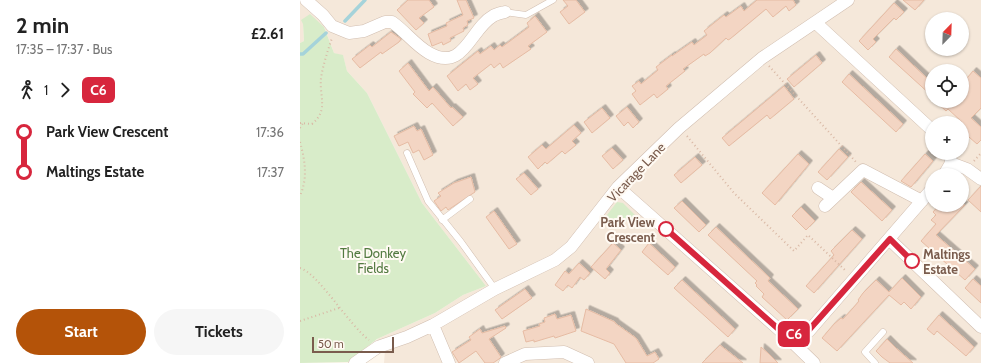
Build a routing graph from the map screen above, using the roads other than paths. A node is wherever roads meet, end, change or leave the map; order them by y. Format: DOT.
graph roads {
  1 [pos="306,0"];
  2 [pos="553,0"];
  3 [pos="848,0"];
  4 [pos="505,12"];
  5 [pos="816,23"];
  6 [pos="925,124"];
  7 [pos="406,153"];
  8 [pos="954,160"];
  9 [pos="981,179"];
  10 [pos="618,187"];
  11 [pos="818,188"];
  12 [pos="925,197"];
  13 [pos="470,199"];
  14 [pos="922,201"];
  15 [pos="442,220"];
  16 [pos="890,239"];
  17 [pos="495,289"];
  18 [pos="433,325"];
  19 [pos="981,327"];
  20 [pos="883,332"];
  21 [pos="784,334"];
  22 [pos="355,363"];
  23 [pos="449,363"];
  24 [pos="505,363"];
  25 [pos="588,363"];
  26 [pos="814,363"];
  27 [pos="875,363"];
  1 -- 4 [label="street"];
  2 -- 4 [label="lane"];
  3 -- 5 [label="street, Vicarage Lane"];
  5 -- 6 [label="street"];
  5 -- 10 [label="street, Vicarage Lane"];
  7 -- 15 [label="lane"];
  8 -- 9 [label="street"];
  10 -- 17 [label="street, Vicarage Lane"];
  10 -- 21 [label="street"];
  11 -- 14 [label="street"];
  12 -- 14 [label="street"];
  13 -- 15 [label="lane"];
  14 -- 16 [label="street"];
  15 -- 17 [label="lane"];
  16 -- 19 [label="street"];
  16 -- 21 [label="street"];
  17 -- 18 [label="street, Vicarage Lane"];
  18 -- 22 [label="street, Vicarage Lane"];
  18 -- 23 [label="street"];
  20 -- 27 [label="lane"];
  21 -- 26 [label="street"];
  24 -- 25 [label="street"];
}
